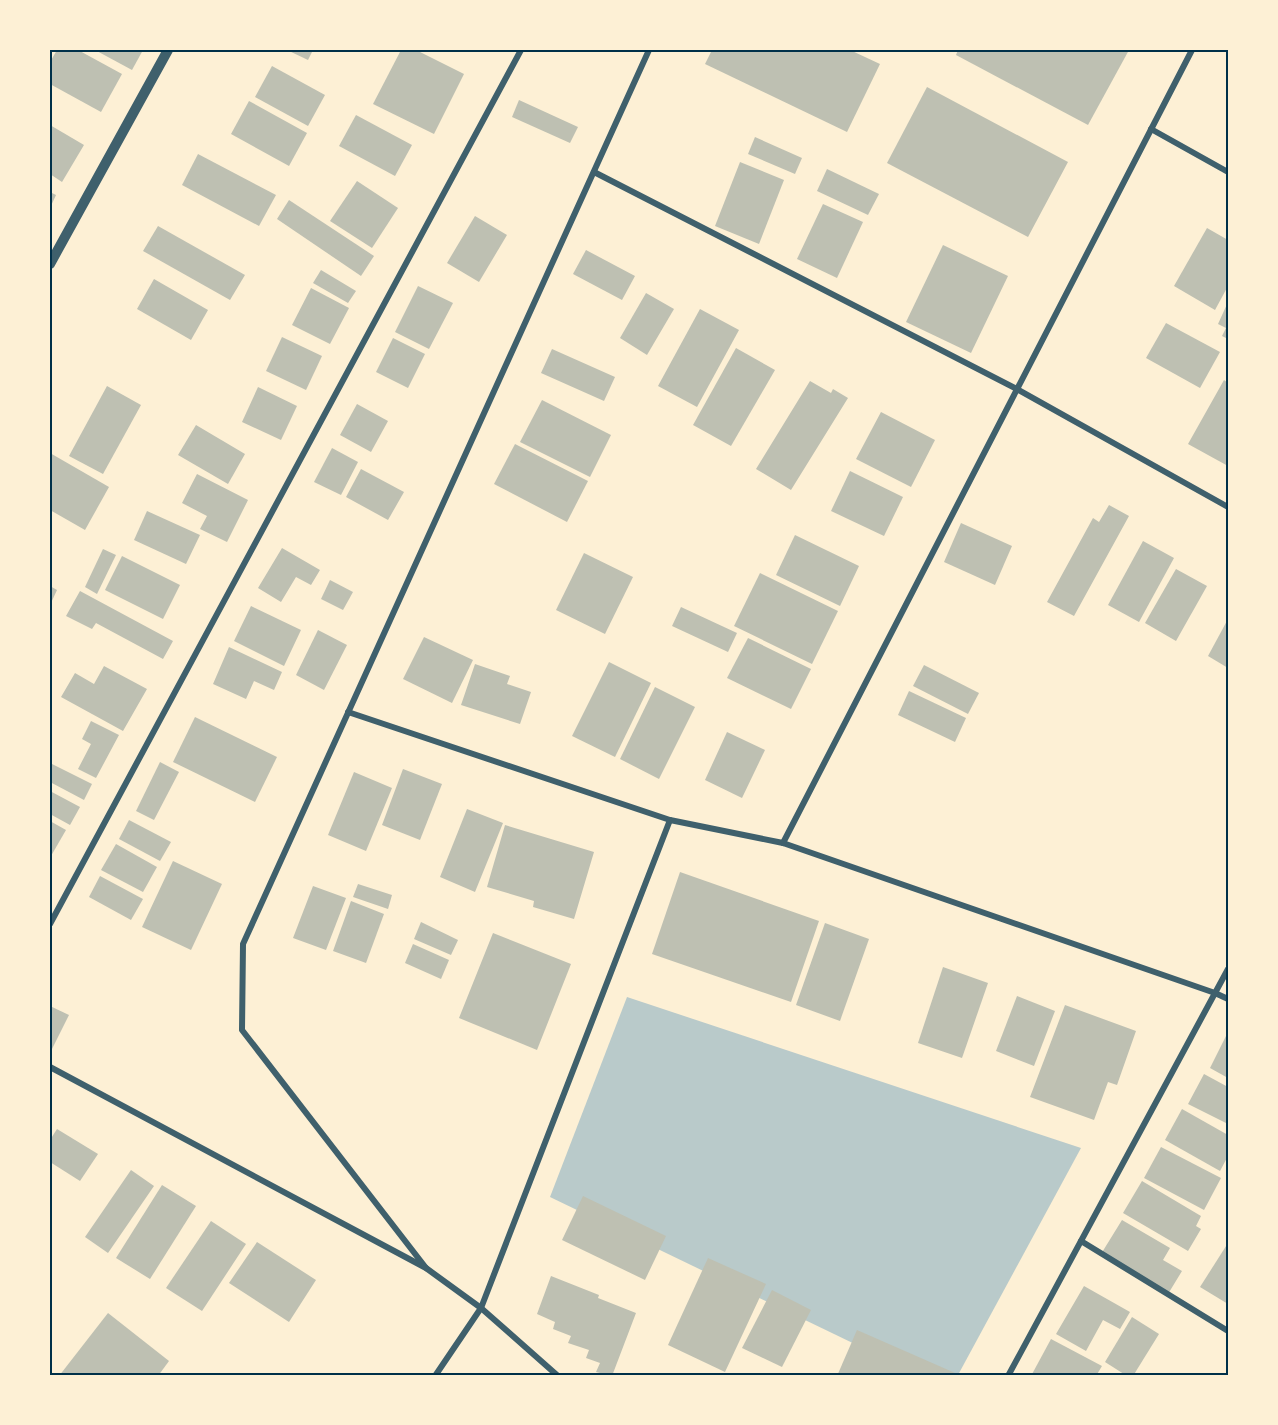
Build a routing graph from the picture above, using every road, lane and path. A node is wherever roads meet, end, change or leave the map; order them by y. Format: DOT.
graph roads {
  1 [pos="168,50"];
  2 [pos="521,50"];
  3 [pos="649,50"];
  4 [pos="1192,50"];
  5 [pos="1151,129"];
  6 [pos="594,172"];
  7 [pos="1228,172"];
  8 [pos="50,264"];
  9 [pos="1017,389"];
  10 [pos="1228,507"];
  11 [pos="348,712"];
  12 [pos="670,820"];
  13 [pos="783,843"];
  14 [pos="50,924"];
  15 [pos="1228,969"];
  16 [pos="1215,993"];
  17 [pos="1228,999"];
  18 [pos="50,1067"];
  19 [pos="1081,1241"];
  20 [pos="426,1268"];
  21 [pos="481,1308"];
  22 [pos="1228,1331"];
  23 [pos="435,1376"];
  24 [pos="558,1376"];
  25 [pos="1008,1376"];
  1 -- 8 [label="street"];
  2 -- 14 [label="street"];
  3 -- 6 [label="street"];
  4 -- 5 [label="street"];
  5 -- 7 [label="street"];
  5 -- 9 [label="street"];
  6 -- 9 [label="street"];
  6 -- 11 [label="street"];
  9 -- 10 [label="street"];
  9 -- 13 [label="street"];
  11 -- 12 [label="street"];
  11 -- 20 [label="street"];
  12 -- 13 [label="street"];
  12 -- 21 [label="street"];
  13 -- 16 [label="street"];
  15 -- 16 [label="street"];
  16 -- 17 [label="street"];
  16 -- 19 [label="street"];
  18 -- 20 [label="street"];
  19 -- 22 [label="street"];
  19 -- 25 [label="street"];
  20 -- 21 [label="street"];
  21 -- 23 [label="street"];
  21 -- 24 [label="street"];
}
